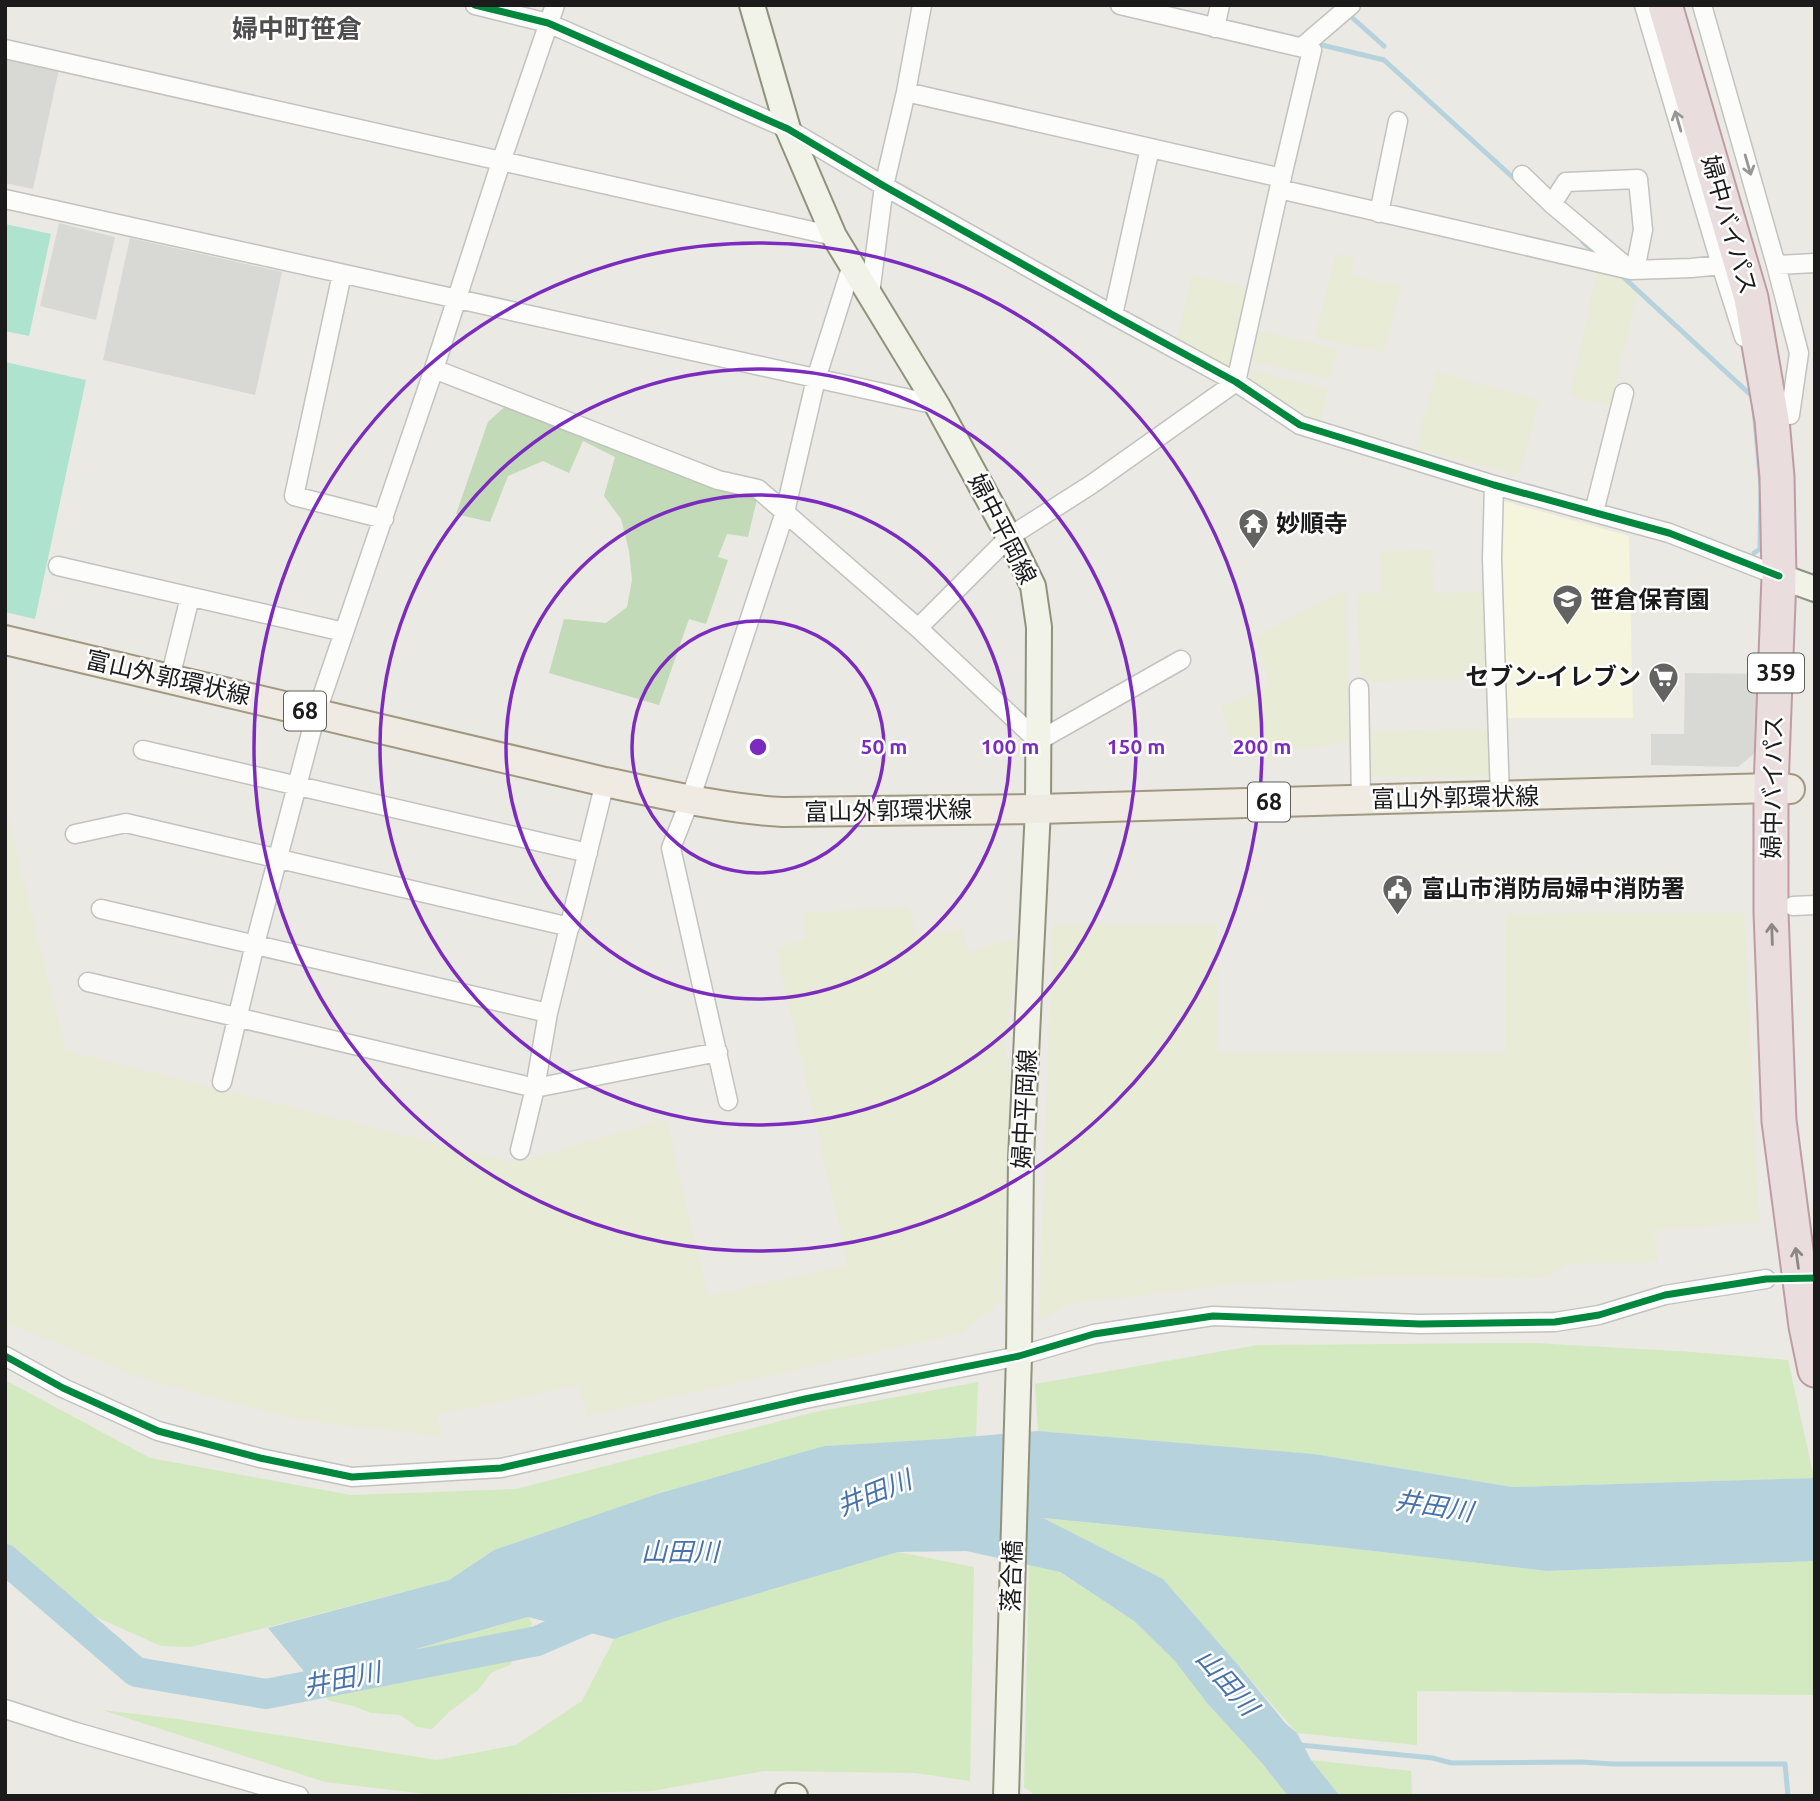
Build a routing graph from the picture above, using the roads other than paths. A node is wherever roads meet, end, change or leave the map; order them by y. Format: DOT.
graph roads {
  1 [pos="475,5"];
  2 [pos="555,5"];
  3 [pos="752,5"];
  4 [pos="922,5"];
  5 [pos="1120,5"];
  6 [pos="1220,5"];
  7 [pos="1351,5"];
  8 [pos="1644,5"];
  9 [pos="1683,14"];
  10 [pos="548,23"];
  11 [pos="1215,28"];
  12 [pos="1302,47"];
  13 [pos="5,49"];
  14 [pos="906,92"];
  15 [pos="1398,121"];
  16 [pos="788,129"];
  17 [pos="1150,148"];
  18 [pos="501,162"];
  19 [pos="1522,175"];
  20 [pos="1280,184"];
  21 [pos="884,186"];
  22 [pos="5,199"];
  23 [pos="1552,204"];
  24 [pos="1379,213"];
  25 [pos="834,236"];
  26 [pos="1815,263"];
  27 [pos="852,265"];
  28 [pos="1721,265"];
  29 [pos="1776,265"];
  30 [pos="1633,270"];
  31 [pos="342,274"];
  32 [pos="870,294"];
  33 [pos="457,300"];
  34 [pos="1113,315"];
  35 [pos="434,369"];
  36 [pos="816,379"];
  37 [pos="1236,382"];
  38 [pos="1624,393"];
  39 [pos="937,405"];
  40 [pos="1781,418"];
  41 [pos="1494,485"];
  42 [pos="785,512"];
  43 [pos="1594,512"];
  44 [pos="384,519"];
  45 [pos="1009,537"];
  46 [pos="58,566"];
  47 [pos="1797,582"];
  48 [pos="190,597"];
  49 [pos="918,628"];
  50 [pos="344,632"];
  51 [pos="5,640"];
  52 [pos="1181,660"];
  53 [pos="170,678"];
  54 [pos="1359,688"];
  55 [pos="316,714"];
  56 [pos="1038,741"];
  57 [pos="143,750"];
  58 [pos="605,782"];
  59 [pos="297,786"];
  60 [pos="1781,788"];
  61 [pos="1500,797"];
  62 [pos="690,800"];
  63 [pos="1361,800"];
  64 [pos="1038,809"];
  65 [pos="75,834"];
  66 [pos="588,853"];
  67 [pos="278,860"];
  68 [pos="1804,906"];
  69 [pos="101,909"];
  70 [pos="570,927"];
  71 [pos="255,944"];
  72 [pos="88,982"];
  73 [pos="548,1013"];
  74 [pos="238,1017"];
  75 [pos="718,1052"];
  76 [pos="222,1082"];
  77 [pos="535,1088"];
  78 [pos="728,1101"];
  79 [pos="520,1150"];
  80 [pos="1815,1225"];
  81 [pos="1766,1279"];
  82 [pos="5,1356"];
  83 [pos="1019,1356"];
  84 [pos="1815,1370"];
  85 [pos="5,1709"];
  86 [pos="299,1796"];
  87 [pos="788,1796"];
  88 [pos="795,1796"];
  89 [pos="1006,1796"];
  1 -- 10 [label="street"];
  2 -- 10 [label="street"];
  3 -- 16 [label="main road, 婦中平岡線"];
  4 -- 14 [label="street"];
  5 -- 11 [label="street"];
  6 -- 11 [label="street"];
  7 -- 12 [label="street"];
  28 -- 8 [label="street, one-way"];
  9 -- 29 [label="street, one-way"];
  9 -- 40 [label="highway, 婦中バイパス / 359"];
  10 -- 16 [label="street"];
  10 -- 18 [label="street"];
  11 -- 12 [label="street"];
  12 -- 20 [label="street"];
  13 -- 18 [label="street"];
  14 -- 17 [label="street"];
  14 -- 21 [label="street"];
  15 -- 24 [label="street"];
  16 -- 21 [label="street"];
  16 -- 25 [label="main road, 婦中平岡線"];
  17 -- 20 [label="street"];
  17 -- 34 [label="street"];
  18 -- 25 [label="street"];
  18 -- 33 [label="street"];
  19 -- 23 [label="street"];
  20 -- 24 [label="street"];
  20 -- 37 [label="street"];
  21 -- 32 [label="street"];
  21 -- 34 [label="street"];
  22 -- 31 [label="street"];
  23 -- 30 [label="street"];
  23 -- 30 [label="street"];
  24 -- 30 [label="street"];
  25 -- 27 [label="main road, 婦中平岡線"];
  26 -- 29 [label="street"];
  27 -- 32 [label="main road, 婦中平岡線"];
  27 -- 36 [label="street"];
  28 -- 30 [label="street"];
  28 -- 40 [label="street"];
  29 -- 40 [label="street"];
  31 -- 33 [label="street"];
  31 -- 44 [label="street"];
  32 -- 39 [label="main road, 婦中平岡線"];
  33 -- 35 [label="street"];
  33 -- 36 [label="street"];
  34 -- 37 [label="street"];
  35 -- 42 [label="street"];
  35 -- 44 [label="street"];
  36 -- 39 [label="street"];
  36 -- 42 [label="street"];
  37 -- 41 [label="street"];
  37 -- 45 [label="street"];
  38 -- 43 [label="street"];
  39 -- 45 [label="main road, 婦中平岡線"];
  40 -- 47 [label="highway, 婦中バイパス / 359"];
  41 -- 43 [label="street"];
  41 -- 61 [label="street"];
  42 -- 49 [label="street"];
  42 -- 62 [label="street"];
  43 -- 47 [label="street"];
  44 -- 50 [label="street"];
  45 -- 49 [label="street"];
  45 -- 56 [label="main road, 婦中平岡線"];
  46 -- 48 [label="street"];
  47 -- 60 [label="highway, 婦中バイパス / 359"];
  48 -- 50 [label="street"];
  48 -- 53 [label="street"];
  49 -- 56 [label="street"];
  50 -- 55 [label="street"];
  51 -- 53 [label="main road, 富山外郭環状線 / 68"];
  52 -- 56 [label="street"];
  53 -- 55 [label="main road, 富山外郭環状線 / 68"];
  54 -- 63 [label="street"];
  55 -- 58 [label="main road, 富山外郭環状線 / 68"];
  55 -- 59 [label="street"];
  56 -- 64 [label="main road, 婦中平岡線"];
  57 -- 59 [label="street"];
  58 -- 62 [label="main road, 富山外郭環状線 / 68"];
  58 -- 66 [label="street"];
  59 -- 66 [label="street"];
  59 -- 67 [label="street"];
  60 -- 61 [label="main road, 富山外郭環状線 / 68"];
  60 -- 68 [label="highway, 婦中バイパス / 359"];
  84 -- 60 [label="highway, 婦中バイパス / 359, one-way"];
  61 -- 63 [label="main road, 富山外郭環状線 / 68"];
  62 -- 64 [label="main road, 富山外郭環状線 / 68"];
  62 -- 75 [label="street"];
  63 -- 64 [label="main road, 富山外郭環状線 / 68"];
  64 -- 83 [label="main road, 婦中平岡線"];
  65 -- 67 [label="street"];
  66 -- 70 [label="street"];
  67 -- 70 [label="street"];
  67 -- 71 [label="street"];
  68 -- 80 [label="highway, 婦中バイパス / 359"];
  69 -- 71 [label="street"];
  70 -- 73 [label="street"];
  71 -- 73 [label="street"];
  71 -- 74 [label="street"];
  72 -- 74 [label="street"];
  73 -- 77 [label="street"];
  74 -- 76 [label="street"];
  74 -- 77 [label="street"];
  75 -- 77 [label="street"];
  75 -- 78 [label="street"];
  77 -- 79 [label="street"];
  81 -- 83 [label="street"];
  82 -- 83 [label="street"];
  83 -- 89 [label="main road, 落合橋"];
  85 -- 86 [label="street"];
  87 -- 88 [label="main road"];
}
